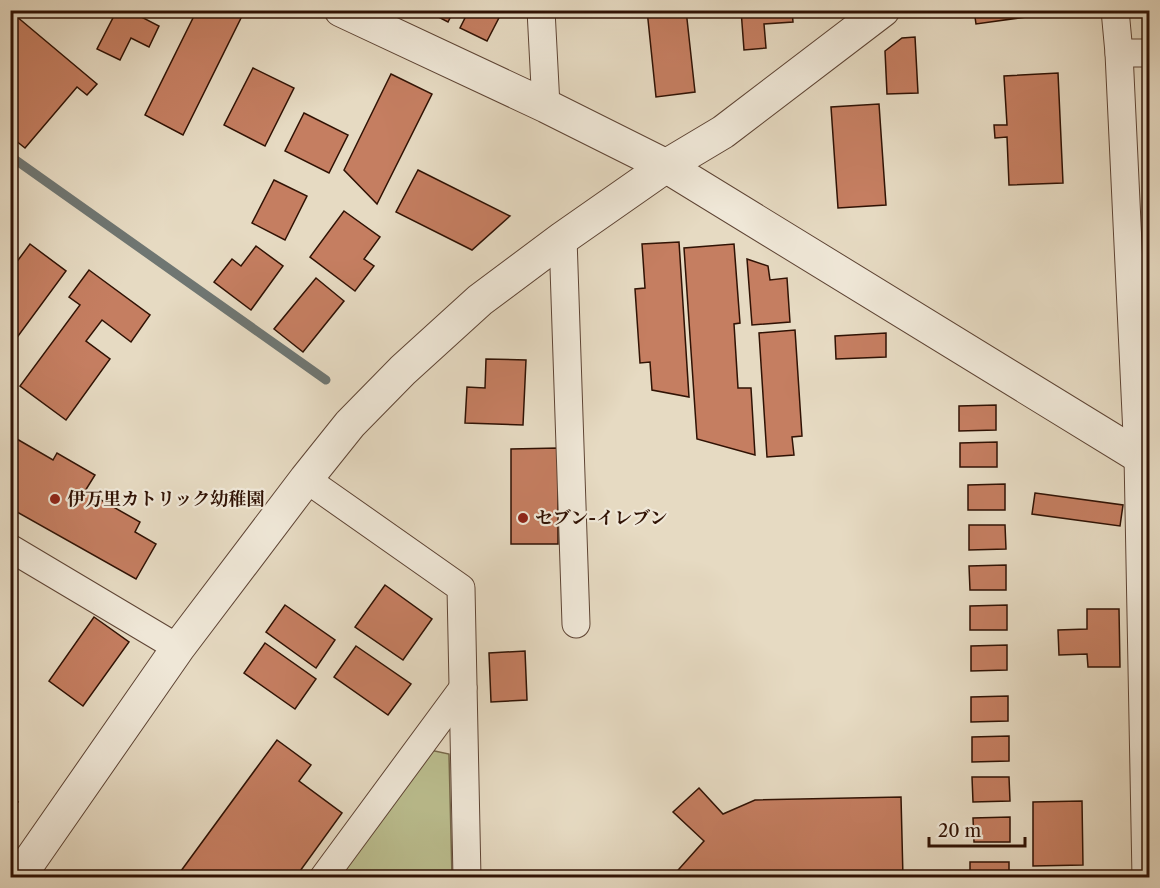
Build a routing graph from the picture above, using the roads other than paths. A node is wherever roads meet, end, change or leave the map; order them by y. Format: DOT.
graph roads {
  1 [pos="341,10"];
  2 [pos="541,10"];
  3 [pos="883,10"];
  4 [pos="1115,10"];
  5 [pos="1119,52"];
  6 [pos="1149,53"];
  7 [pos="546,106"];
  8 [pos="666,166"];
  9 [pos="563,238"];
  10 [pos="1144,459"];
  11 [pos="306,479"];
  12 [pos="10,548"];
  13 [pos="576,624"];
  14 [pos="178,648"];
  15 [pos="463,688"];
  16 [pos="18,878"];
  17 [pos="323,878"];
  18 [pos="467,878"];
  19 [pos="1146,878"];
  1 -- 7 [label="street"];
  2 -- 7 [label="street"];
  3 -- 8 [label="street"];
  4 -- 5 [label="street"];
  5 -- 6 [label="street"];
  5 -- 10 [label="street"];
  7 -- 8 [label="street"];
  8 -- 9 [label="street"];
  8 -- 10 [label="street"];
  9 -- 11 [label="street"];
  9 -- 13 [label="street"];
  10 -- 19 [label="street"];
  11 -- 14 [label="street"];
  11 -- 15 [label="street"];
  12 -- 14 [label="street"];
  14 -- 16 [label="street"];
  15 -- 17 [label="street"];
  15 -- 18 [label="street"];
}
